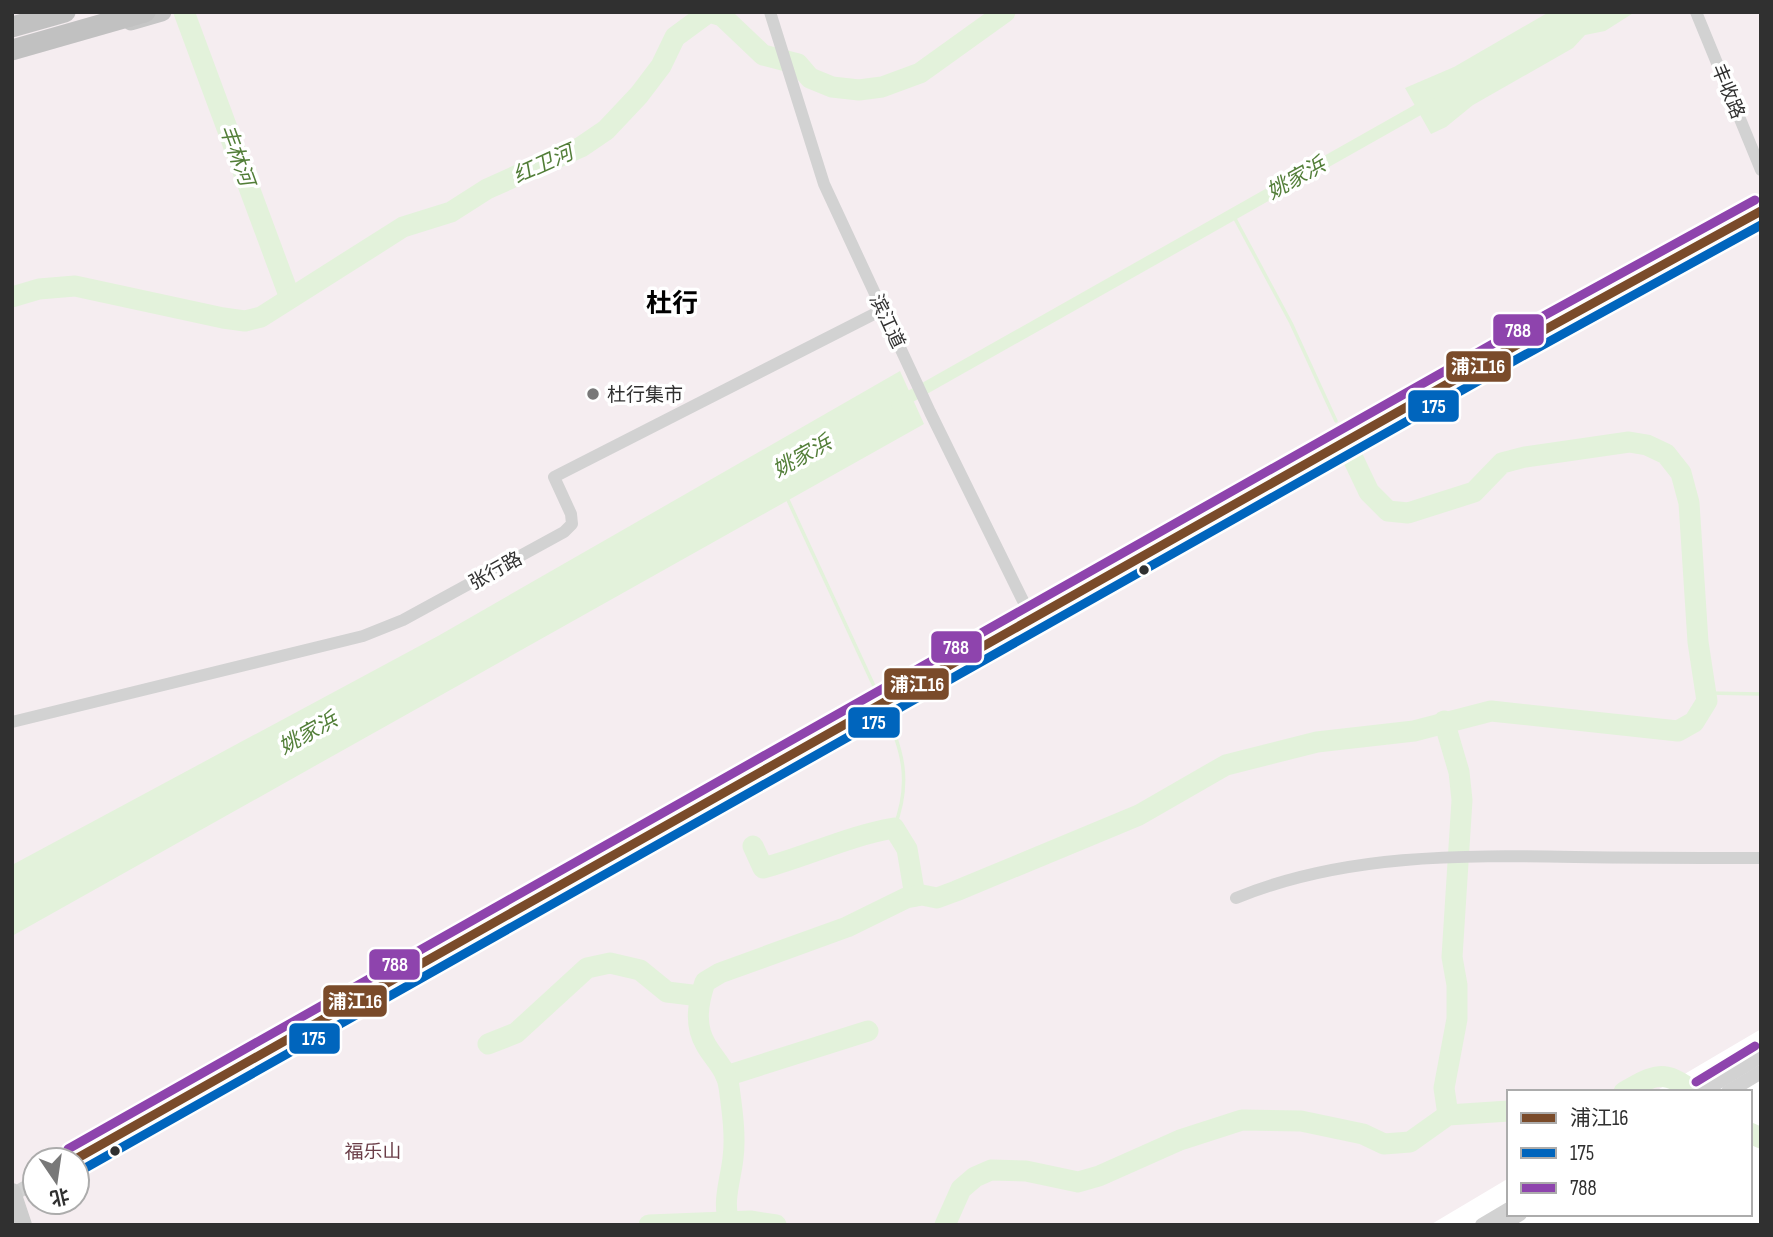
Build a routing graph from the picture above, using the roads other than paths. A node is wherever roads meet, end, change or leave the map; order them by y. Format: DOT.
graph roads {
  1 [pos="51,12"];
  2 [pos="65,12"];
  3 [pos="145,12"];
  4 [pos="162,12"];
  5 [pos="770,12"];
  6 [pos="1696,12"];
  7 [pos="12,25"];
  8 [pos="12,52"];
  9 [pos="1761,170"];
  10 [pos="1761,211"];
  11 [pos="882,310"];
  12 [pos="1032,619"];
  13 [pos="12,722"];
  14 [pos="1761,858"];
  15 [pos="1236,898"];
  16 [pos="1761,1056"];
  17 [pos="1761,1072"];
  18 [pos="1715,1089"];
  19 [pos="91,1150"];
  20 [pos="13,1194"];
  21 [pos="1507,1210"];
  22 [pos="23,1225"];
  23 [pos="1482,1225"];
  1 -- 7 [label="main road"];
  2 -- 7 [label="highway"];
  3 -- 8 [label="highway"];
  4 -- 8 [label="main road"];
  5 -- 11 [label="street, 滨江道"];
  6 -- 9 [label="street, 丰收路"];
  10 -- 12 [label="street"];
  11 -- 12 [label="street, 滨江道"];
  11 -- 13 [label="street, 张行路"];
  12 -- 19 [label="street"];
  14 -- 15 [label="street"];
  16 -- 18 [label="street"];
  17 -- 18 [label="street"];
  20 -- 22 [label="main road"];
  21 -- 23 [label="street"];
}
